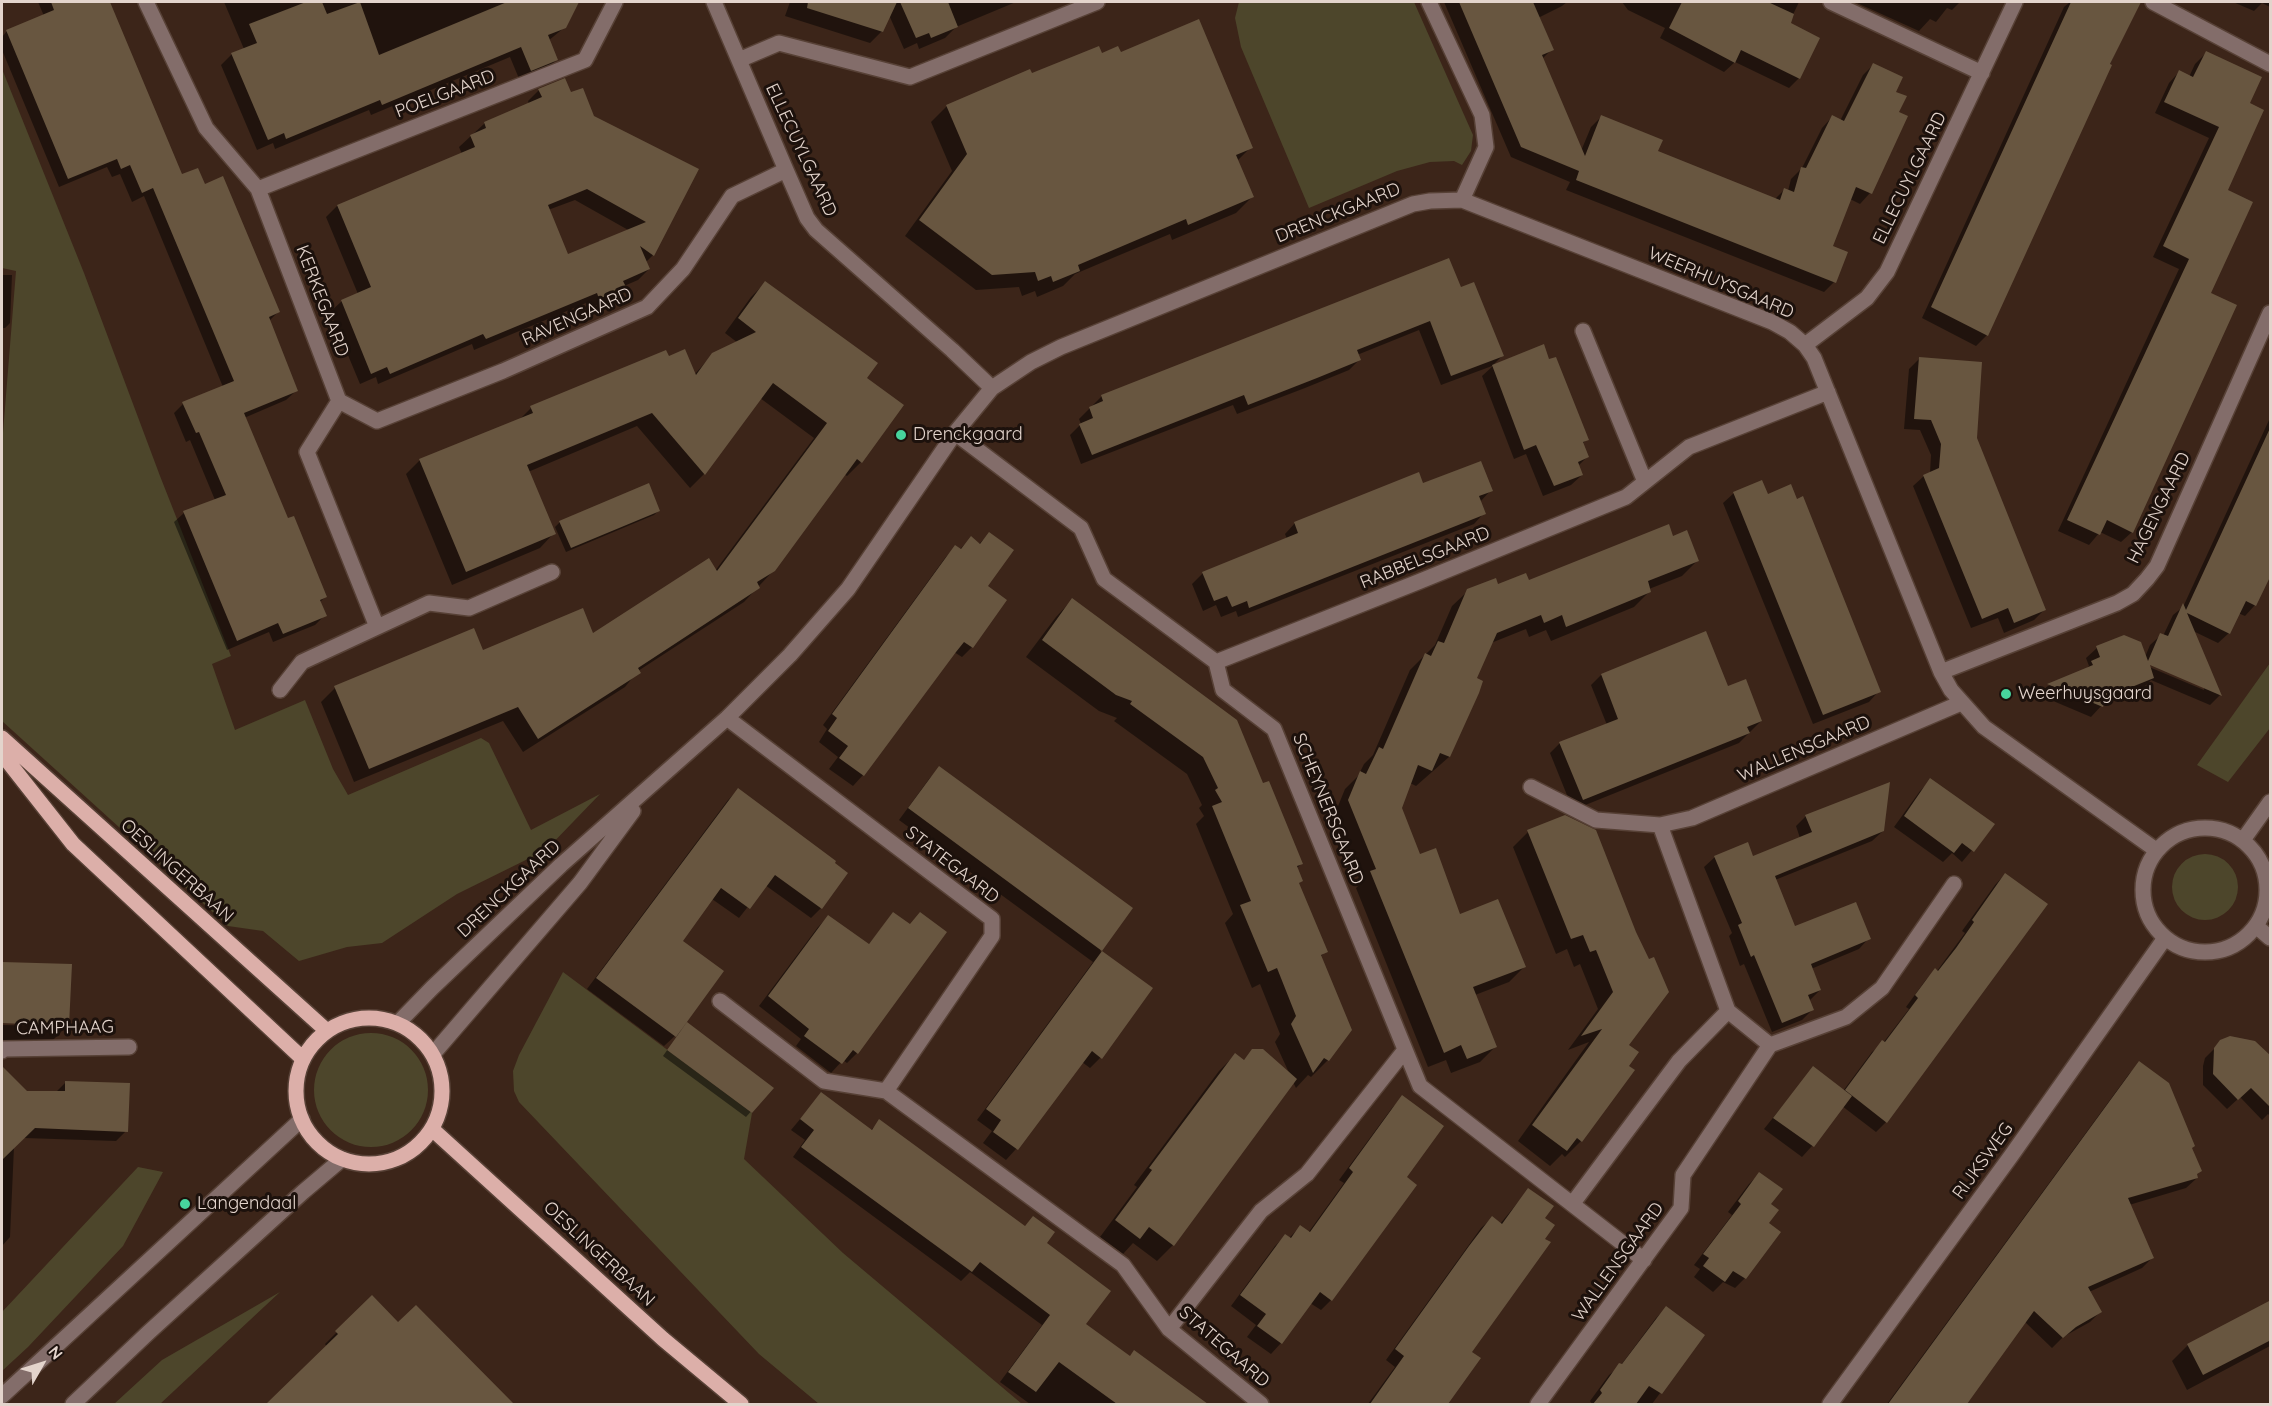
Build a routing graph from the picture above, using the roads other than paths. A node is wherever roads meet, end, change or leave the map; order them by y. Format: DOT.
graph roads {
  1 [pos="146,2"];
  2 [pos="615,2"];
  3 [pos="714,2"];
  4 [pos="1097,2"];
  5 [pos="1429,2"];
  6 [pos="1831,2"];
  7 [pos="2015,2"];
  8 [pos="2153,2"];
  9 [pos="739,60"];
  10 [pos="2271,64"];
  11 [pos="1982,73"];
  12 [pos="786,170"];
  13 [pos="258,189"];
  14 [pos="1462,200"];
  15 [pos="2271,313"];
  16 [pos="1583,331"];
  17 [pos="1805,345"];
  18 [pos="992,388"];
  19 [pos="1828,392"];
  20 [pos="339,401"];
  21 [pos="955,433"];
  22 [pos="1645,482"];
  23 [pos="552,572"];
  24 [pos="377,627"];
  25 [pos="1216,662"];
  26 [pos="1941,672"];
  27 [pos="280,690"];
  28 [pos="1961,703"];
  29 [pos="728,718"];
  30 [pos="2,738"];
  31 [pos="2,754"];
  32 [pos="1531,786"];
  33 [pos="651,787"];
  34 [pos="2271,802"];
  35 [pos="1660,825"];
  36 [pos="2242,840"];
  37 [pos="2156,850"];
  38 [pos="1954,884"];
  39 [pos="2256,926"];
  40 [pos="2165,938"];
  41 [pos="2271,938"];
  42 [pos="720,1001"];
  43 [pos="1728,1011"];
  44 [pos="398,1023"];
  45 [pos="327,1031"];
  46 [pos="1770,1045"];
  47 [pos="129,1047"];
  48 [pos="1406,1050"];
  49 [pos="2,1051"];
  50 [pos="433,1054"];
  51 [pos="303,1059"];
  52 [pos="886,1091"];
  53 [pos="302,1119"];
  54 [pos="432,1129"];
  55 [pos="342,1159"];
  56 [pos="1573,1203"];
  57 [pos="1644,1260"];
  58 [pos="1169,1329"];
  59 [pos="2,1396"];
  60 [pos="73,1404"];
  61 [pos="741,1404"];
  62 [pos="1261,1404"];
  63 [pos="1538,1404"];
  64 [pos="1830,1404"];
  1 -- 13 [label="street, KERKEGAARD"];
  2 -- 13 [label="street, POELGAARD"];
  3 -- 9 [label="street, ELLECUYLGAARD"];
  4 -- 9 [label="street"];
  5 -- 14 [label="street"];
  6 -- 11 [label="street"];
  7 -- 11 [label="street, ELLECUYLGAARD"];
  8 -- 10 [label="street"];
  9 -- 12 [label="street, ELLECUYLGAARD"];
  11 -- 17 [label="street, ELLECUYLGAARD"];
  12 -- 18 [label="street, ELLECUYLGAARD"];
  12 -- 20 [label="street, RAVENGAARD"];
  13 -- 20 [label="street, KERKEGAARD"];
  14 -- 17 [label="street, WEERHUYSGAARD"];
  14 -- 18 [label="street, DRENCKGAARD"];
  15 -- 26 [label="street, HAGENGAARD"];
  16 -- 22 [label="street"];
  17 -- 19 [label="street, WEERHUYSGAARD"];
  18 -- 21 [label="street, DRENCKGAARD"];
  19 -- 22 [label="street, RABBELSGAARD"];
  19 -- 26 [label="street, WEERHUYSGAARD"];
  20 -- 24 [label="street"];
  21 -- 25 [label="street"];
  21 -- 29 [label="street, DRENCKGAARD"];
  22 -- 25 [label="street, RABBELSGAARD"];
  23 -- 24 [label="street"];
  24 -- 27 [label="street"];
  25 -- 48 [label="street, SCHEYNERSGAARD"];
  26 -- 28 [label="street, WEERHUYSGAARD"];
  28 -- 35 [label="street, WALLENSGAARD"];
  28 -- 37 [label="street, WEERHUYSGAARD"];
  29 -- 33 [label="street, DRENCKGAARD"];
  29 -- 52 [label="street, STATEGAARD"];
  30 -- 45 [label="main road, OESLINGERBAAN"];
  31 -- 51 [label="main road"];
  32 -- 35 [label="street, WALLENSGAARD"];
  33 -- 44 [label="street, DRENCKGAARD"];
  33 -- 50 [label="street, DRENCKGAARD"];
  34 -- 36 [label="street"];
  35 -- 43 [label="street"];
  36 -- 37 [label="street"];
  36 -- 39 [label="street"];
  37 -- 40 [label="street"];
  38 -- 46 [label="street"];
  39 -- 40 [label="street"];
  39 -- 41 [label="street"];
  40 -- 64 [label="street, RIJKSWEG"];
  42 -- 52 [label="street, STATEGAARD"];
  43 -- 46 [label="street"];
  43 -- 56 [label="street"];
  44 -- 45 [label="main road"];
  44 -- 50 [label="main road"];
  45 -- 51 [label="main road"];
  46 -- 57 [label="street, WALLENSGAARD"];
  47 -- 49 [label="street, CAMPHAAG"];
  48 -- 56 [label="street, SCHEYNERSGAARD"];
  48 -- 58 [label="street"];
  50 -- 54 [label="main road"];
  51 -- 53 [label="main road"];
  52 -- 58 [label="street, STATEGAARD"];
  53 -- 55 [label="main road"];
  53 -- 59 [label="street"];
  54 -- 55 [label="main road"];
  54 -- 61 [label="main road, OESLINGERBAAN"];
  55 -- 60 [label="street"];
  56 -- 57 [label="street, SCHEYNERSGAARD"];
  57 -- 63 [label="street, WALLENSGAARD"];
  58 -- 62 [label="street, STATEGAARD"];
}
